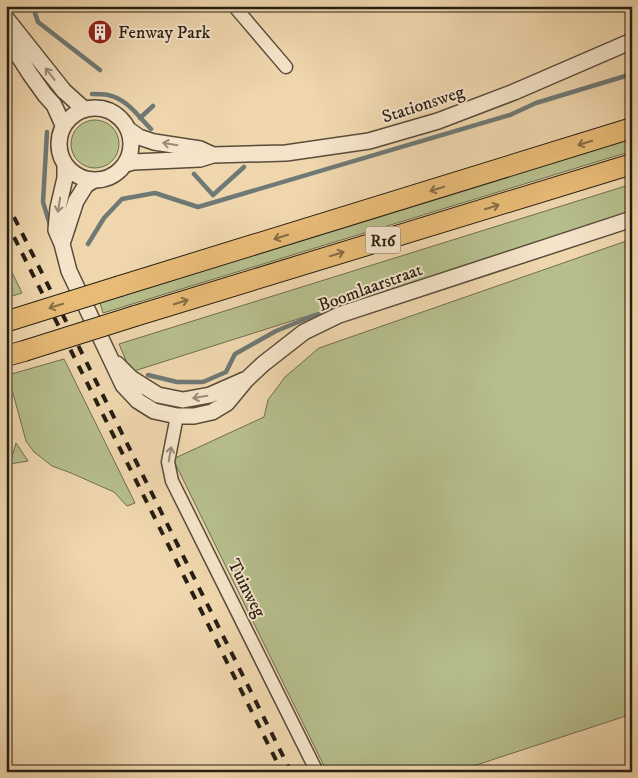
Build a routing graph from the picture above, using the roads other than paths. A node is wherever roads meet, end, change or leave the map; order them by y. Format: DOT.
graph roads {
  1 [pos="234,6"];
  2 [pos="6,18"];
  3 [pos="6,29"];
  4 [pos="632,41"];
  5 [pos="286,67"];
  6 [pos="84,109"];
  7 [pos="63,125"];
  8 [pos="632,128"];
  9 [pos="129,130"];
  10 [pos="213,155"];
  11 [pos="126,164"];
  12 [pos="632,164"];
  13 [pos="65,165"];
  14 [pos="94,180"];
  15 [pos="632,219"];
  16 [pos="62,244"];
  17 [pos="6,322"];
  18 [pos="6,356"];
  19 [pos="111,358"];
  20 [pos="246,380"];
  21 [pos="176,416"];
  22 [pos="318,772"];
  1 -- 5 [label="street"];
  6 -- 2 [label="street, one-way"];
  3 -- 7 [label="street"];
  4 -- 10 [label="street, Stationsweg"];
  6 -- 7 [label="street"];
  6 -- 9 [label="street, Stationsweg"];
  7 -- 13 [label="street"];
  8 -- 17 [label="highway, R16, one-way, bridge"];
  10 -- 9 [label="street, Stationsweg, one-way"];
  9 -- 11 [label="street"];
  10 -- 11 [label="street, Stationsweg"];
  11 -- 14 [label="street, Stationsweg"];
  18 -- 12 [label="highway, R16, one-way, bridge"];
  13 -- 14 [label="street"];
  13 -- 16 [label="street, one-way"];
  14 -- 16 [label="street"];
  15 -- 20 [label="street, Boomlaarstraat"];
  16 -- 19 [label="street"];
  20 -- 19 [label="street, one-way"];
  19 -- 21 [label="street, Boomlaarstraat"];
  20 -- 21 [label="street, Boomlaarstraat"];
  22 -- 21 [label="street, Tuinweg, one-way"];
}
